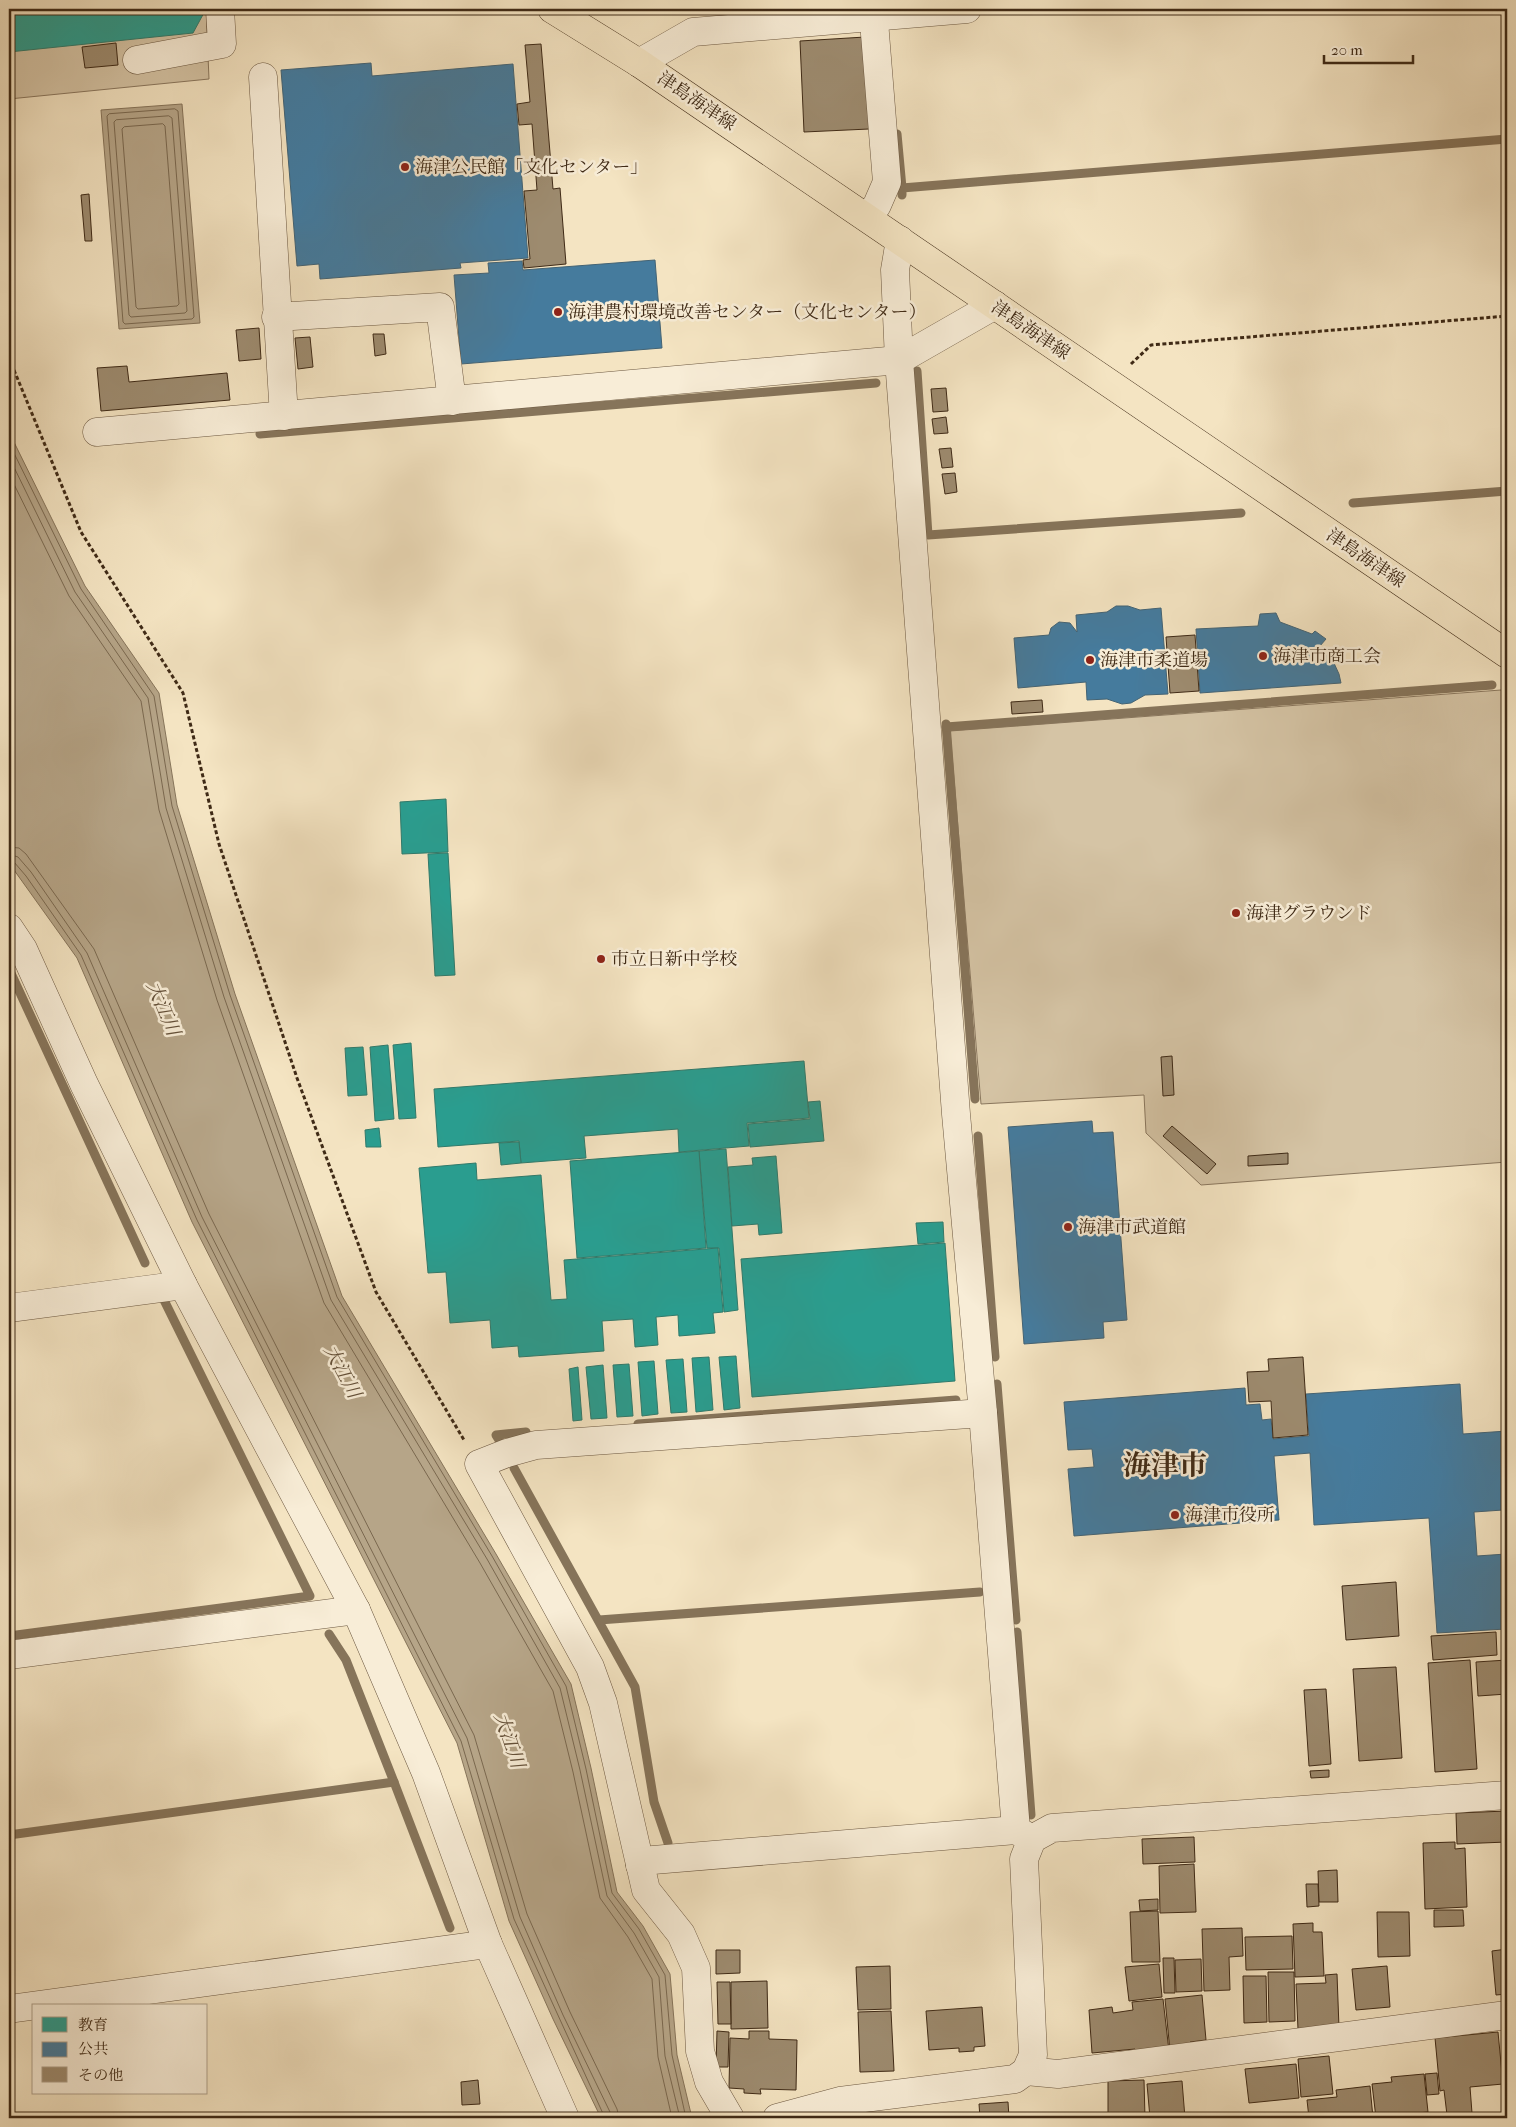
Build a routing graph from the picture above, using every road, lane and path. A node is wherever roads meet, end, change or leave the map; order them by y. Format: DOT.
graph roads {
  1 [pos="220,9"];
  2 [pos="552,9"];
  3 [pos="967,9"];
  4 [pos="874,12"];
  5 [pos="136,60"];
  6 [pos="639,63"];
  7 [pos="263,77"];
  8 [pos="868,217"];
  9 [pos="900,240"];
  10 [pos="996,305"];
  11 [pos="1507,316"];
  12 [pos="276,317"];
  13 [pos="9,358"];
  14 [pos="898,360"];
  15 [pos="1111,384"];
  16 [pos="452,401"];
  17 [pos="284,416"];
  18 [pos="97,432"];
  19 [pos="1507,654"];
  20 [pos="9,928"];
  21 [pos="183,1284"];
  22 [pos="9,1308"];
  23 [pos="983,1412"];
  24 [pos="479,1464"];
  25 [pos="356,1610"];
  26 [pos="9,1655"];
  27 [pos="1507,1795"];
  28 [pos="1024,1834"];
  29 [pos="640,1865"];
  30 [pos="488,1944"];
  31 [pos="39,2004"];
  32 [pos="32,2005"];
  33 [pos="9,2008"];
  34 [pos="1507,2015"];
  35 [pos="1026,2071"];
  36 [pos="564,2118"];
  37 [pos="730,2118"];
  38 [pos="777,2118"];
  1 -- 5 [label="street"];
  2 -- 6 [label="main road, 津島海津線"];
  3 -- 4 [label="street"];
  4 -- 6 [label="street"];
  4 -- 8 [label="street"];
  6 -- 8 [label="main road, 津島海津線"];
  7 -- 12 [label="street"];
  8 -- 9 [label="main road, 津島海津線"];
  9 -- 10 [label="main road, 津島海津線"];
  9 -- 14 [label="street"];
  10 -- 14 [label="street"];
  10 -- 15 [label="main road, 津島海津線"];
  11 -- 15 [label="path"];
  12 -- 16 [label="street"];
  12 -- 17 [label="street"];
  13 -- 24 [label="path"];
  14 -- 16 [label="street"];
  14 -- 23 [label="street"];
  15 -- 19 [label="main road, 津島海津線"];
  16 -- 17 [label="street"];
  17 -- 18 [label="street"];
  20 -- 21 [label="street"];
  21 -- 22 [label="street"];
  21 -- 25 [label="street"];
  23 -- 24 [label="street"];
  23 -- 28 [label="street"];
  24 -- 29 [label="street"];
  25 -- 26 [label="street"];
  25 -- 30 [label="street"];
  27 -- 28 [label="street"];
  28 -- 29 [label="street"];
  28 -- 35 [label="street"];
  29 -- 37 [label="street"];
  30 -- 31 [label="street"];
  30 -- 36 [label="street"];
  32 -- 33 [label="street"];
  34 -- 35 [label="street"];
  35 -- 38 [label="street"];
}
